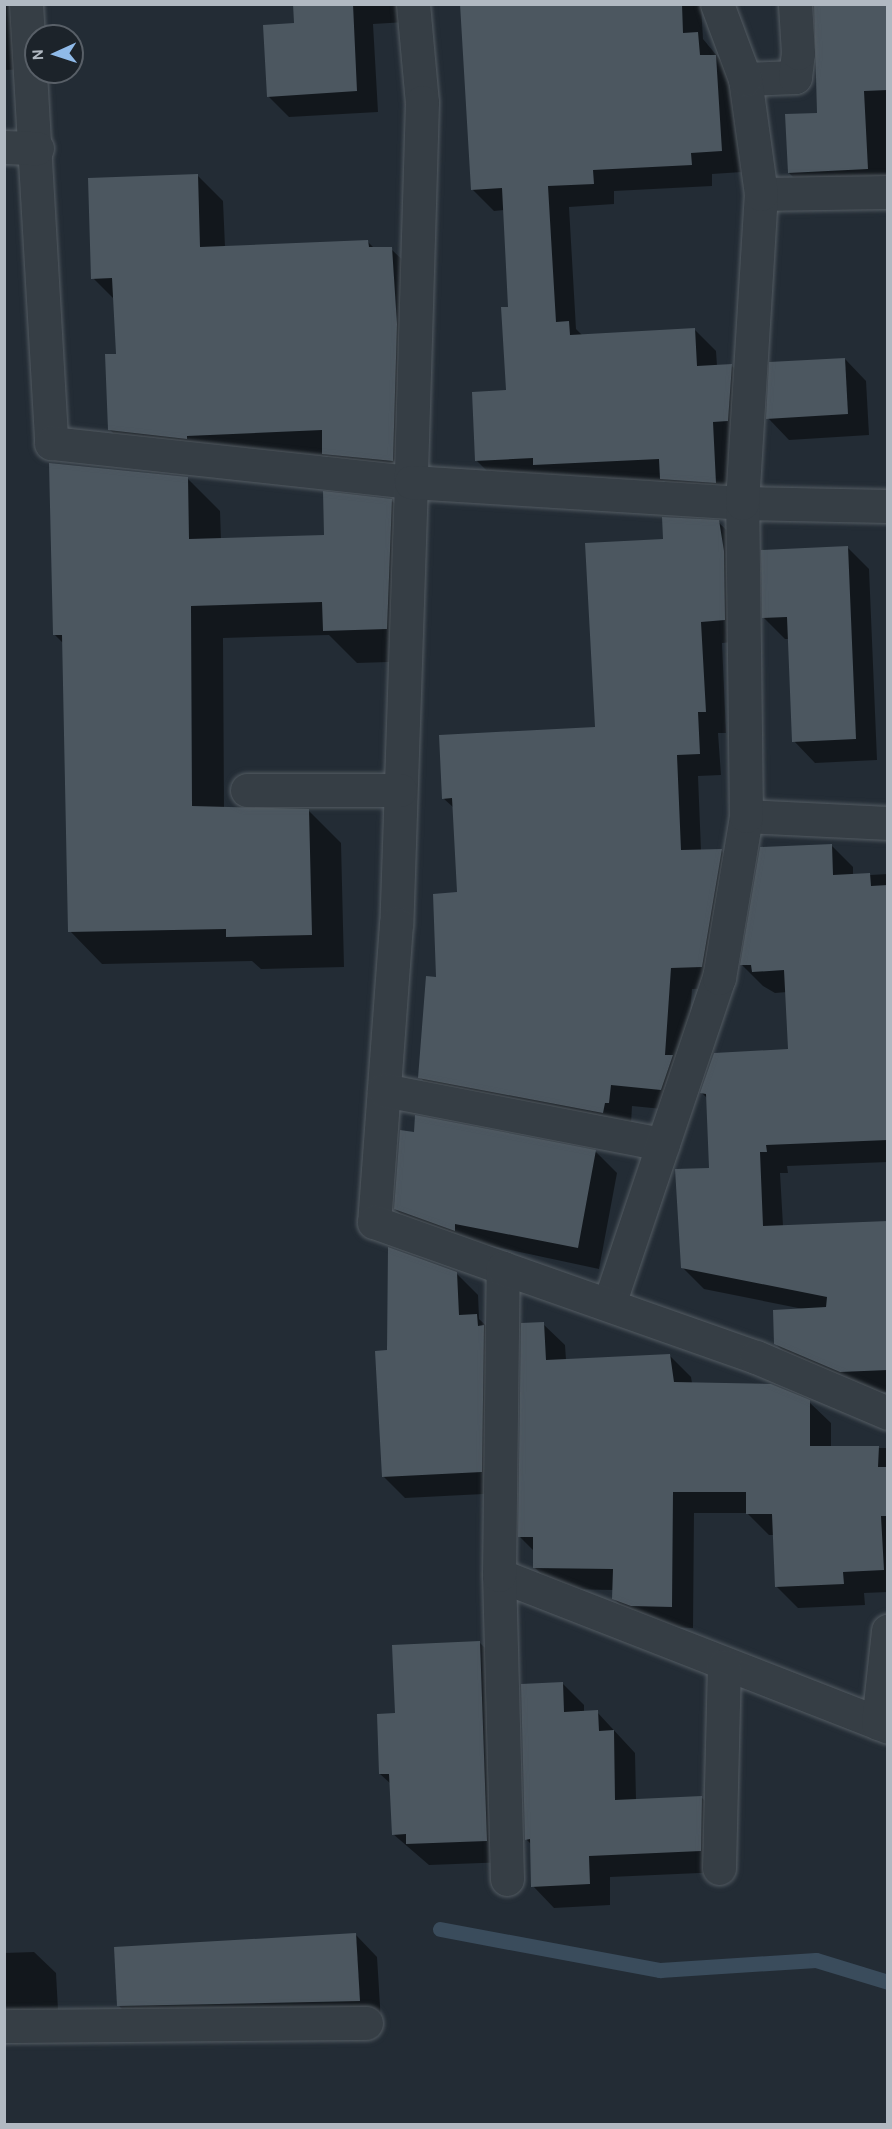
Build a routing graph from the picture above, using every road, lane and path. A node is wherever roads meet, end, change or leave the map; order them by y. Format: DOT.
graph roads {
  1 [pos="26,4"];
  2 [pos="413,4"];
  3 [pos="717,4"];
  4 [pos="795,4"];
  5 [pos="746,80"];
  6 [pos="4,147"];
  7 [pos="37,148"];
  8 [pos="888,192"];
  9 [pos="761,194"];
  10 [pos="411,482"];
  11 [pos="742,503"];
  12 [pos="888,506"];
  13 [pos="247,790"];
  14 [pos="400,790"];
  15 [pos="746,816"];
  16 [pos="888,823"];
  17 [pos="384,1090"];
  18 [pos="663,1144"];
  19 [pos="503,1268"];
  20 [pos="609,1304"];
  21 [pos="888,1413"];
  22 [pos="499,1575"];
  23 [pos="888,1631"];
  24 [pos="724,1666"];
  25 [pos="883,1725"];
  26 [pos="719,1868"];
  27 [pos="507,1879"];
  28 [pos="366,2024"];
  29 [pos="4,2026"];
  1 -- 7 [label="street"];
  2 -- 10 [label="street"];
  3 -- 5 [label="street"];
  4 -- 5 [label="street"];
  5 -- 9 [label="street"];
  6 -- 7 [label="street"];
  7 -- 10 [label="street"];
  8 -- 9 [label="street"];
  9 -- 11 [label="street"];
  10 -- 11 [label="street"];
  10 -- 14 [label="street"];
  11 -- 12 [label="street"];
  11 -- 15 [label="street"];
  13 -- 14 [label="street"];
  14 -- 17 [label="street"];
  15 -- 16 [label="street"];
  15 -- 18 [label="street"];
  17 -- 18 [label="street"];
  17 -- 19 [label="street"];
  18 -- 20 [label="street"];
  19 -- 20 [label="street"];
  19 -- 22 [label="street"];
  20 -- 21 [label="street"];
  22 -- 24 [label="street"];
  22 -- 27 [label="street"];
  23 -- 25 [label="street"];
  24 -- 25 [label="street"];
  24 -- 26 [label="street"];
  28 -- 29 [label="street"];
}
